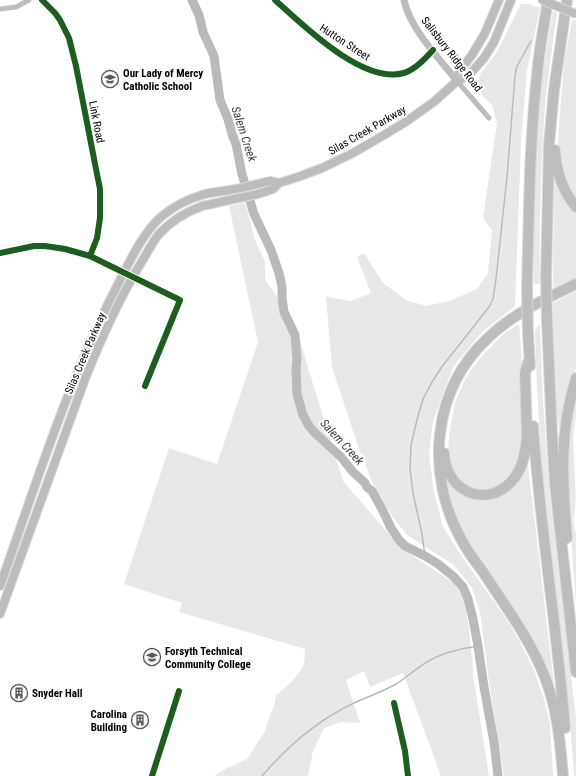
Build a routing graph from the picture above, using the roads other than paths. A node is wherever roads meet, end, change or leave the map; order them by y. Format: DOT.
graph roads {
  1 [pos="29,0"];
  2 [pos="42,0"];
  3 [pos="275,0"];
  4 [pos="404,0"];
  5 [pos="494,0"];
  6 [pos="499,0"];
  7 [pos="511,0"];
  8 [pos="542,0"];
  9 [pos="548,0"];
  10 [pos="567,0"];
  11 [pos="0,9"];
  12 [pos="576,14"];
  13 [pos="493,16"];
  14 [pos="433,50"];
  15 [pos="457,81"];
  16 [pos="554,90"];
  17 [pos="489,118"];
  18 [pos="279,183"];
  19 [pos="576,207"];
  20 [pos="0,253"];
  21 [pos="90,256"];
  22 [pos="124,274"];
  23 [pos="132,278"];
  24 [pos="576,284"];
  25 [pos="576,289"];
  26 [pos="529,360"];
  27 [pos="576,378"];
  28 [pos="144,386"];
  29 [pos="10,558"];
  30 [pos="564,574"];
  31 [pos="0,586"];
  32 [pos="0,598"];
  33 [pos="0,614"];
  34 [pos="576,672"];
  35 [pos="179,691"];
  36 [pos="394,702"];
  37 [pos="152,776"];
  38 [pos="408,776"];
  39 [pos="563,776"];
  40 [pos="568,776"];
  1 -- 11 [label="street"];
  2 -- 21 [label="street, Link Road"];
  3 -- 14 [label="street, Hutton Street"];
  4 -- 14 [label="street, Salisbury Ridge Road"];
  5 -- 13 [label="main road"];
  6 -- 13 [label="main road, Silas Creek Parkway"];
  7 -- 15 [label="main road, Silas Creek Parkway"];
  8 -- 12 [label="main road, bridge"];
  9 -- 26 [label="highway, bridge"];
  10 -- 16 [label="highway"];
  13 -- 15 [label="main road, Silas Creek Parkway"];
  14 -- 15 [label="street, Salisbury Ridge Road"];
  15 -- 17 [label="street, Salisbury Ridge Road"];
  15 -- 18 [label="main road, Silas Creek Parkway"];
  16 -- 19 [label="highway"];
  16 -- 30 [label="highway, bridge"];
  18 -- 22 [label="main road, Silas Creek Parkway"];
  18 -- 23 [label="main road, Silas Creek Parkway"];
  20 -- 21 [label="street"];
  21 -- 22 [label="street"];
  22 -- 23 [label="street"];
  22 -- 29 [label="main road, Silas Creek Parkway"];
  23 -- 28 [label="street"];
  23 -- 33 [label="main road, Silas Creek Parkway"];
  24 -- 39 [label="highway"];
  25 -- 26 [label="highway"];
  26 -- 40 [label="highway"];
  27 -- 30 [label="highway"];
  29 -- 31 [label="main road, Silas Creek Parkway"];
  29 -- 32 [label="main road"];
  30 -- 34 [label="highway"];
  35 -- 37 [label="street"];
  36 -- 38 [label="street"];
}
